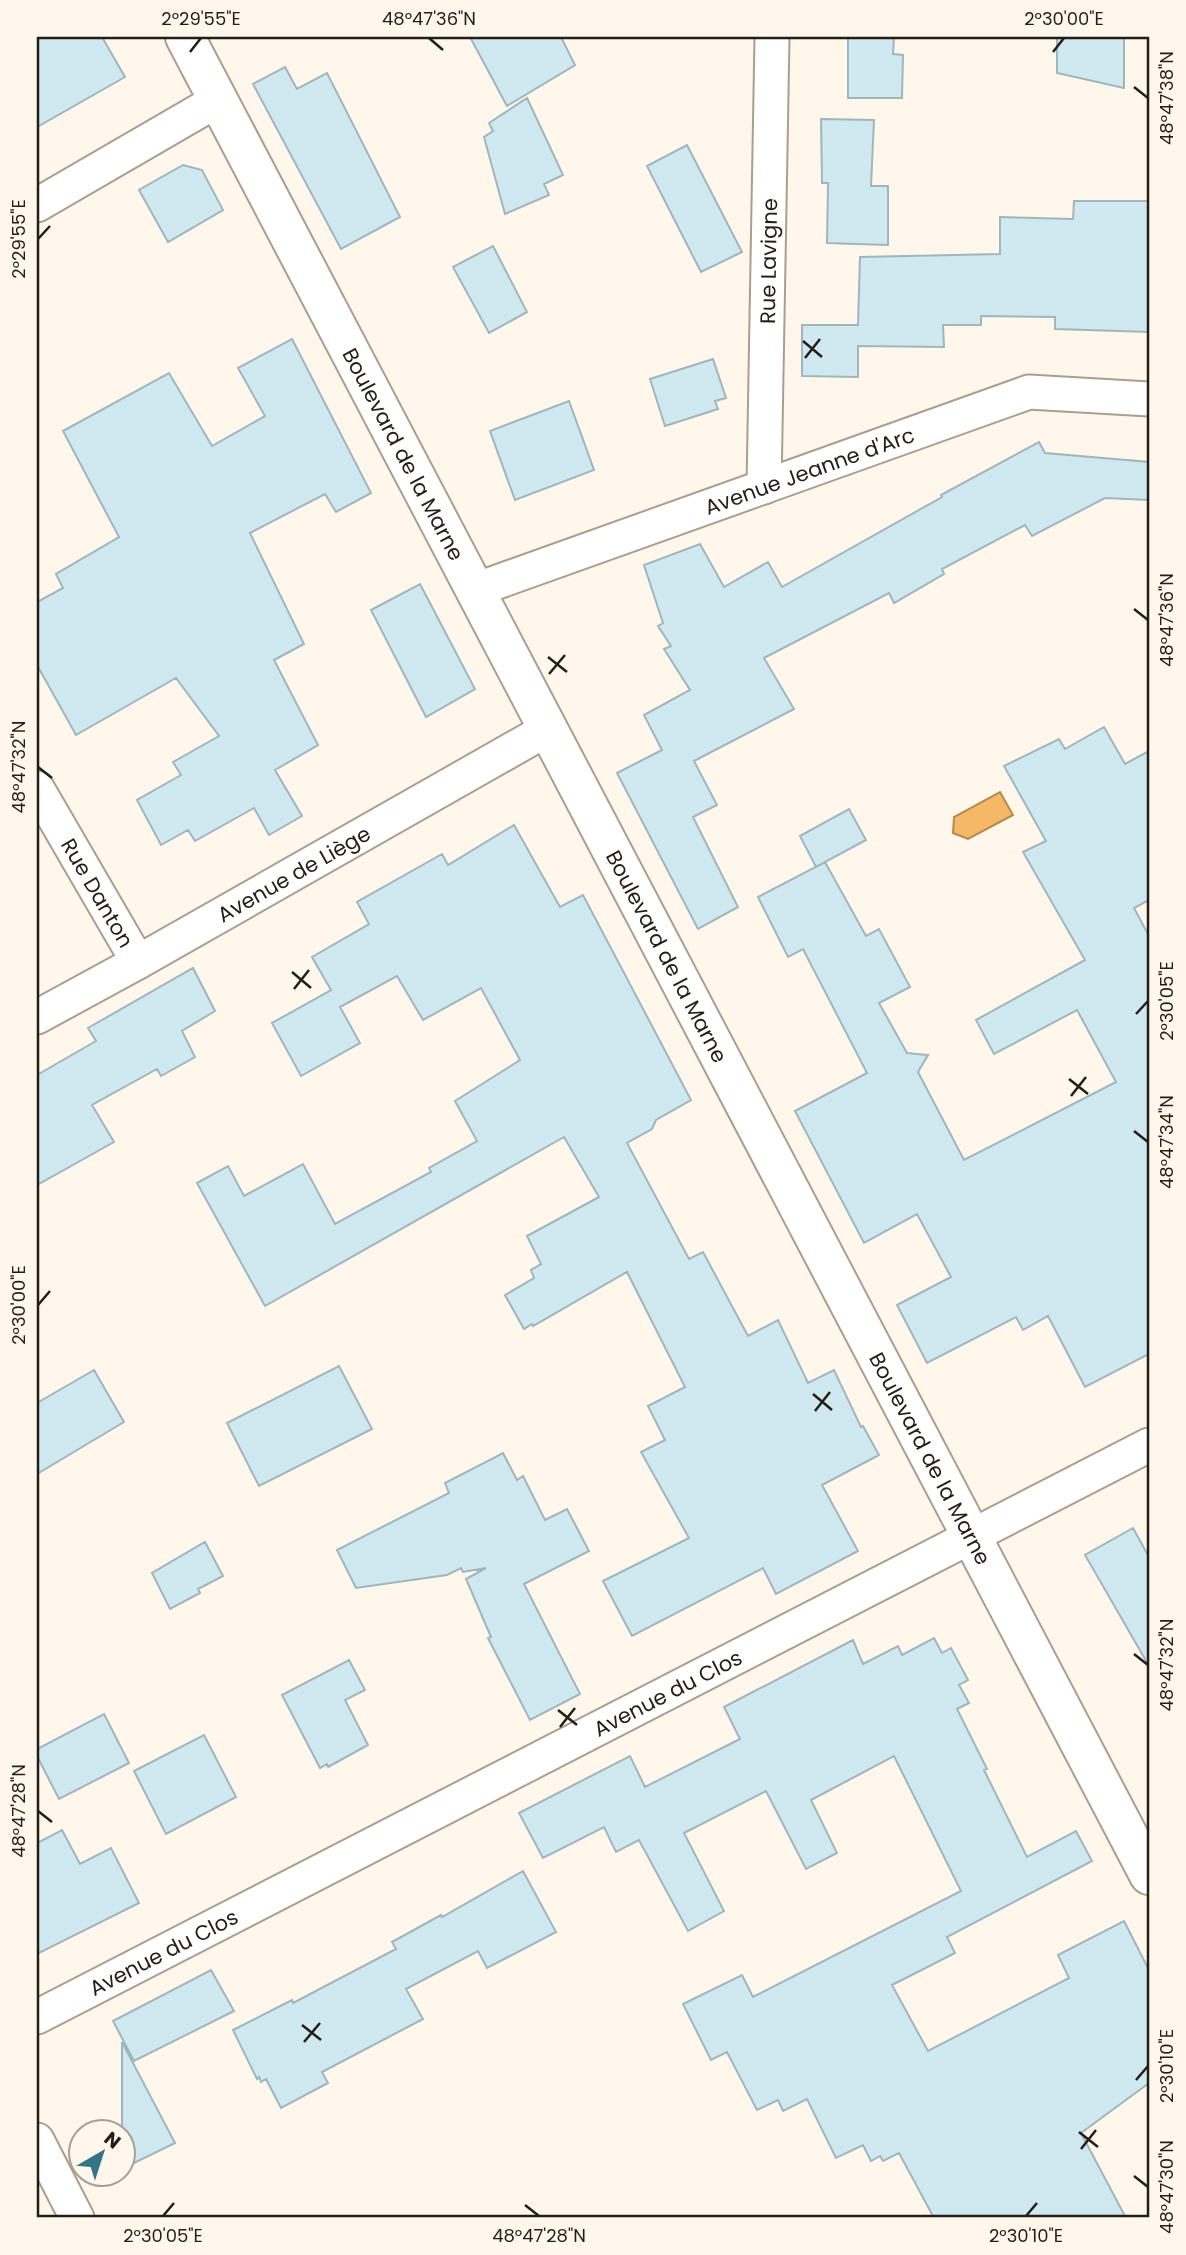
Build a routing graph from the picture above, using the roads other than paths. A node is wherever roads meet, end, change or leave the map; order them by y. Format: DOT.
graph roads {
  1 [pos="185,37"];
  2 [pos="772,37"];
  3 [pos="218,100"];
  4 [pos="37,205"];
  5 [pos="1149,399"];
  6 [pos="764,486"];
  7 [pos="475,590"];
  8 [pos="548,729"];
  9 [pos="37,788"];
  10 [pos="138,962"];
  11 [pos="37,1017"];
  12 [pos="1149,1445"];
  13 [pos="971,1536"];
  14 [pos="1149,1875"];
  15 [pos="37,2017"];
  16 [pos="37,2140"];
  17 [pos="77,2218"];
  1 -- 3 [label="street, Boulevard de la Marne"];
  2 -- 6 [label="street, Rue Lavigne"];
  3 -- 4 [label="street"];
  3 -- 7 [label="street, Boulevard de la Marne"];
  5 -- 6 [label="street, Avenue Jeanne d'Arc"];
  6 -- 7 [label="street, Avenue Jeanne d'Arc"];
  7 -- 8 [label="street, Boulevard de la Marne"];
  8 -- 10 [label="street, Avenue de Liège"];
  8 -- 13 [label="street, Boulevard de la Marne"];
  9 -- 10 [label="street, Rue Danton"];
  10 -- 11 [label="street, Avenue de Liège"];
  12 -- 13 [label="street, Avenue du Clos"];
  13 -- 14 [label="street, Boulevard de la Marne"];
  13 -- 15 [label="street, Avenue du Clos"];
  16 -- 17 [label="street"];
}
